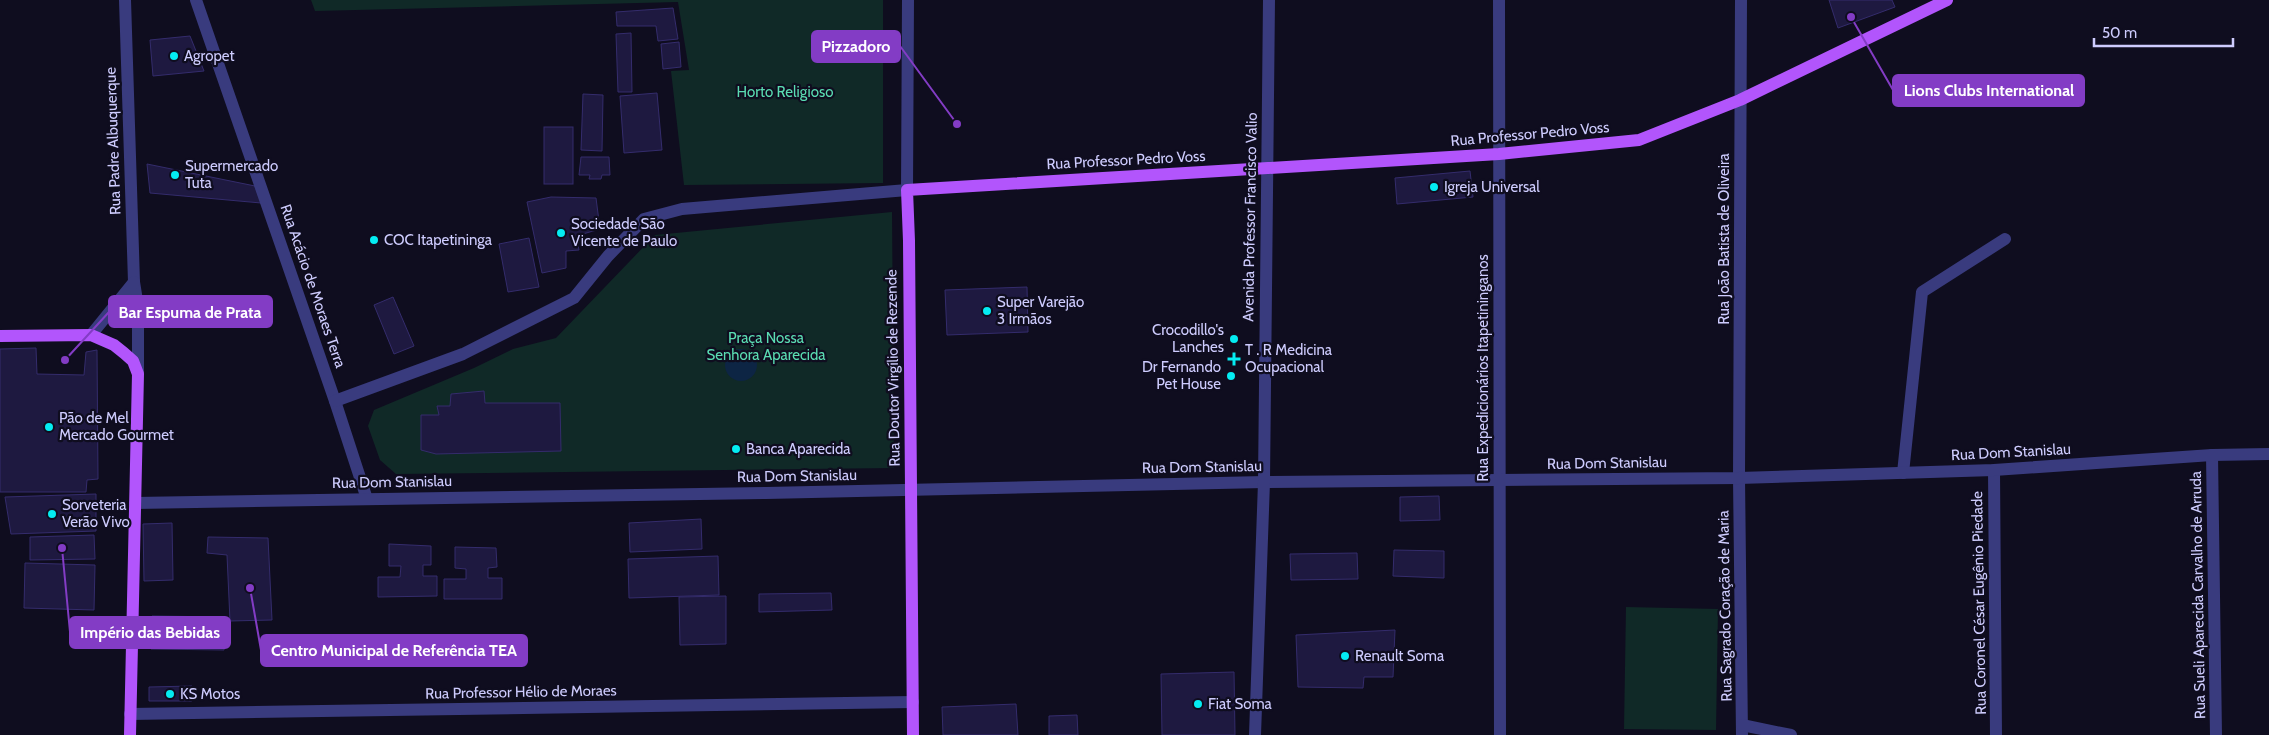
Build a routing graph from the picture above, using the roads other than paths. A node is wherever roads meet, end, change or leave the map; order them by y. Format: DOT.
graph roads {
  1 [pos="125,0"];
  2 [pos="196,0"];
  3 [pos="908,0"];
  4 [pos="1268,0"];
  5 [pos="1499,0"];
  6 [pos="1741,0"];
  7 [pos="1947,0"];
  8 [pos="1740,100"];
  9 [pos="1499,154"];
  10 [pos="1267,168"];
  11 [pos="906,190"];
  12 [pos="2005,238"];
  13 [pos="134,282"];
  14 [pos="91,335"];
  15 [pos="0,336"];
  16 [pos="138,374"];
  17 [pos="335,401"];
  18 [pos="2269,454"];
  19 [pos="2212,455"];
  20 [pos="1994,470"];
  21 [pos="1903,473"];
  22 [pos="1739,478"];
  23 [pos="1500,480"];
  24 [pos="1264,482"];
  25 [pos="911,490"];
  26 [pos="367,499"];
  27 [pos="135,503"];
  28 [pos="913,702"];
  29 [pos="130,714"];
  30 [pos="1742,730"];
  31 [pos="130,735"];
  32 [pos="913,735"];
  33 [pos="1254,735"];
  34 [pos="1500,735"];
  35 [pos="1791,735"];
  36 [pos="1996,735"];
  37 [pos="2216,735"];
  1 -- 13 [label="street, Rua Padre Albuquerque"];
  2 -- 17 [label="street, Rua Acácio de Moraes Terra"];
  3 -- 11 [label="street, Rua Doutor Virgílio de Rezende"];
  4 -- 10 [label="street, Avenida Professor Francisco Valio"];
  5 -- 9 [label="street, Rua Expedicionários Itapetininganos"];
  6 -- 8 [label="street, Rua João Batista de Oliveira"];
  7 -- 8 [label="main road, Rua Professor Pedro Voss"];
  8 -- 9 [label="main road, Rua Professor Pedro Voss"];
  8 -- 22 [label="street, Rua João Batista de Oliveira"];
  9 -- 10 [label="main road, Rua Professor Pedro Voss"];
  9 -- 23 [label="street, Rua Expedicionários Itapetininganos"];
  10 -- 11 [label="main road, Rua Professor Pedro Voss"];
  10 -- 24 [label="street, Avenida Professor Francisco Valio"];
  11 -- 17 [label="street, Rua Professor Pedro Voss"];
  11 -- 25 [label="main road, Rua Doutor Virgílio de Rezende"];
  12 -- 21 [label="street"];
  13 -- 14 [label="street"];
  13 -- 16 [label="street, Rua Padre Albuquerque"];
  14 -- 15 [label="main road"];
  14 -- 16 [label="main road"];
  16 -- 27 [label="main road, Rua Padre Albuquerque"];
  17 -- 26 [label="street, Rua Acácio de Moraes Terra"];
  18 -- 19 [label="street, Rua Dom Stanislau"];
  19 -- 20 [label="street, Rua Dom Stanislau"];
  19 -- 37 [label="street, Rua Sueli Aparecida Carvalho de Arruda"];
  20 -- 21 [label="street, Rua Dom Stanislau"];
  20 -- 36 [label="street, Rua Coronel César Eugênio Piedade"];
  21 -- 22 [label="street, Rua Dom Stanislau"];
  22 -- 23 [label="street, Rua Dom Stanislau"];
  22 -- 30 [label="street, Rua Sagrado Coração de Maria"];
  23 -- 24 [label="street, Rua Dom Stanislau"];
  23 -- 34 [label="street, Rua Expedicionários Itapetininganos"];
  24 -- 25 [label="street, Rua Dom Stanislau"];
  24 -- 33 [label="street, Avenida Professor Francisco Valio"];
  25 -- 26 [label="street, Rua Dom Stanislau"];
  25 -- 28 [label="main road, Rua Doutor Virgílio de Rezende"];
  26 -- 27 [label="street, Rua Dom Stanislau"];
  27 -- 29 [label="main road, Rua Padre Albuquerque"];
  28 -- 29 [label="street, Rua Professor Hélio de Moraes"];
  28 -- 32 [label="main road, Rua Doutor Virgílio de Rezende"];
  29 -- 31 [label="main road, Rua Padre Albuquerque"];
  30 -- 35 [label="street"];
}
